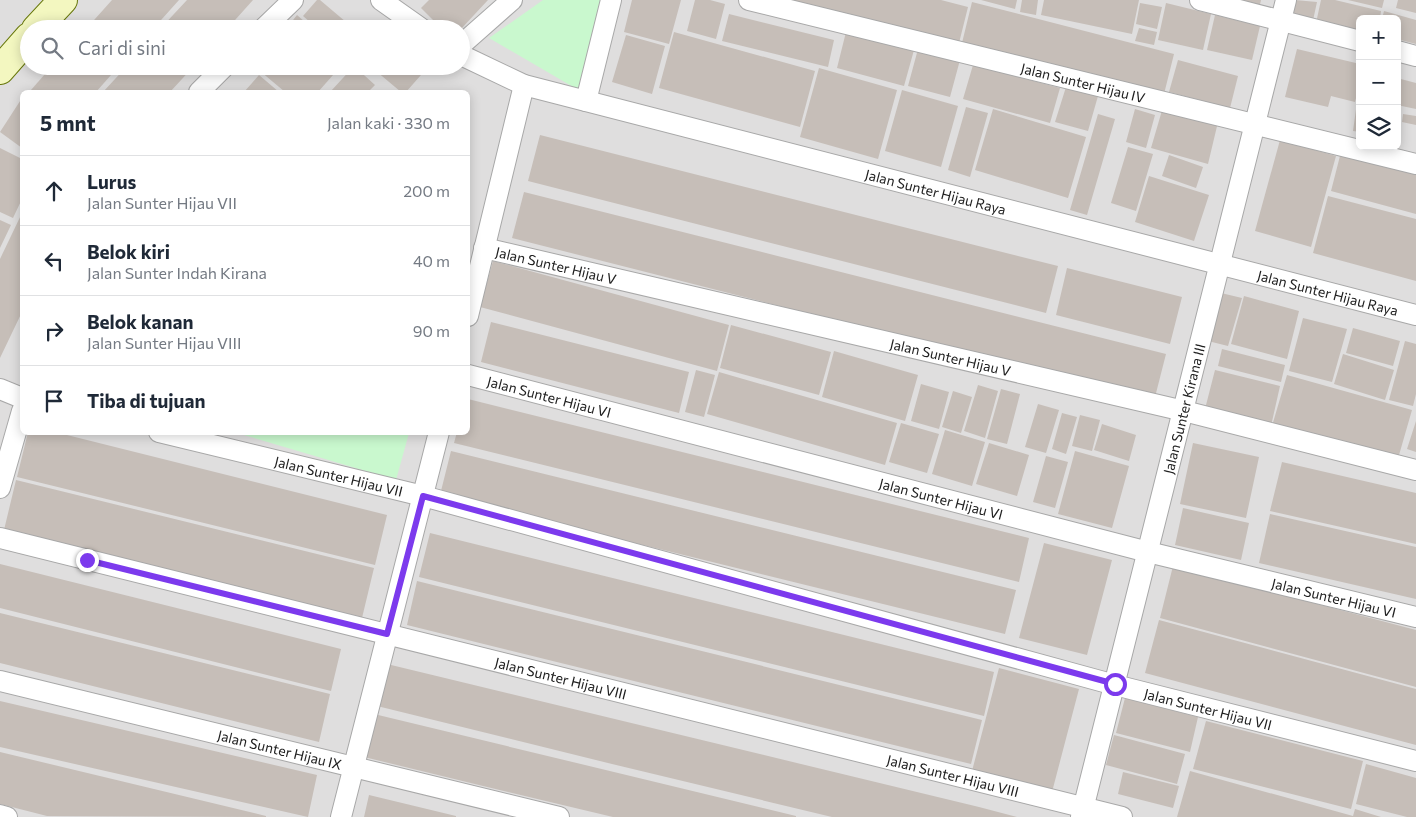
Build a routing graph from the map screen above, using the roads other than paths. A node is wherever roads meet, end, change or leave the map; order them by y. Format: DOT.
graph roads {
  1 [pos="63,0"];
  2 [pos="292,0"];
  3 [pos="381,0"];
  4 [pos="512,0"];
  5 [pos="611,0"];
  6 [pos="749,0"];
  7 [pos="1200,0"];
  8 [pos="1286,0"];
  9 [pos="44,20"];
  10 [pos="272,20"];
  11 [pos="409,20"];
  12 [pos="1281,20"];
  13 [pos="470,37"];
  14 [pos="1356,40"];
  15 [pos="20,47"];
  16 [pos="1401,52"];
  17 [pos="1416,56"];
  18 [pos="470,59"];
  19 [pos="0,70"];
  20 [pos="216,75"];
  21 [pos="524,85"];
  22 [pos="201,90"];
  23 [pos="586,101"];
  24 [pos="1256,123"];
  25 [pos="1416,164"];
  26 [pos="484,248"];
  27 [pos="1221,264"];
  28 [pos="470,308"];
  29 [pos="1416,315"];
  30 [pos="470,375"];
  31 [pos="0,389"];
  32 [pos="20,397"];
  33 [pos="1184,410"];
  34 [pos="20,418"];
  35 [pos="438,435"];
  36 [pos="187,436"];
  37 [pos="1416,470"];
  38 [pos="0,488"];
  39 [pos="423,496"];
  40 [pos="0,538"];
  41 [pos="1148,552"];
  42 [pos="1416,617"];
  43 [pos="387,634"];
  44 [pos="0,681"];
  45 [pos="1115,684"];
  46 [pos="1416,761"];
  47 [pos="353,768"];
  48 [pos="1083,812"];
  49 [pos="0,815"];
  50 [pos="8,817"];
  51 [pos="341,817"];
  52 [pos="559,817"];
  53 [pos="1122,817"];
  1 -- 9 [label="street"];
  2 -- 10 [label="street"];
  3 -- 11 [label="street"];
  4 -- 13 [label="street"];
  5 -- 23 [label="street"];
  6 -- 24 [label="street, Jalan Sunter Hijau IV"];
  7 -- 12 [label="street"];
  8 -- 12 [label="street, Jalan Sunter Kirana III"];
  12 -- 14 [label="street"];
  12 -- 24 [label="street, Jalan Sunter Kirana III"];
  15 -- 19 [label="street"];
  16 -- 17 [label="street"];
  18 -- 21 [label="street, Jalan Sunter Hijau Raya"];
  20 -- 22 [label="street"];
  21 -- 23 [label="street, Jalan Sunter Hijau Raya"];
  21 -- 26 [label="street"];
  23 -- 27 [label="street, Jalan Sunter Hijau Raya"];
  24 -- 25 [label="street, Jalan Sunter Hijau IV"];
  24 -- 27 [label="street, Jalan Sunter Kirana III"];
  26 -- 28 [label="street"];
  26 -- 33 [label="street, Jalan Sunter Hijau V"];
  27 -- 29 [label="street, Jalan Sunter Hijau Raya"];
  27 -- 33 [label="street, Jalan Sunter Kirana III"];
  30 -- 41 [label="street, Jalan Sunter Hijau VI"];
  31 -- 32 [label="street"];
  33 -- 37 [label="street, Jalan Sunter Hijau V"];
  33 -- 41 [label="street, Jalan Sunter Kirana III"];
  34 -- 38 [label="street"];
  35 -- 39 [label="street"];
  36 -- 39 [label="street, Jalan Sunter Hijau VII"];
  39 -- 43 [label="street"];
  39 -- 45 [label="street, Jalan Sunter Hijau VII"];
  40 -- 43 [label="street, Jalan Sunter Hijau VIII"];
  41 -- 42 [label="street, Jalan Sunter Hijau VI"];
  41 -- 45 [label="street, Jalan Sunter Kirana III"];
  43 -- 47 [label="street"];
  43 -- 48 [label="street, Jalan Sunter Hijau VIII"];
  44 -- 47 [label="street, Jalan Sunter Hijau IX"];
  45 -- 46 [label="street, Jalan Sunter Hijau VII"];
  45 -- 48 [label="street, Jalan Sunter Kirana III"];
  47 -- 51 [label="street"];
  47 -- 52 [label="street, Jalan Sunter Hijau IX"];
  48 -- 53 [label="street, Jalan Sunter Hijau VIII"];
  49 -- 50 [label="street"];
}
